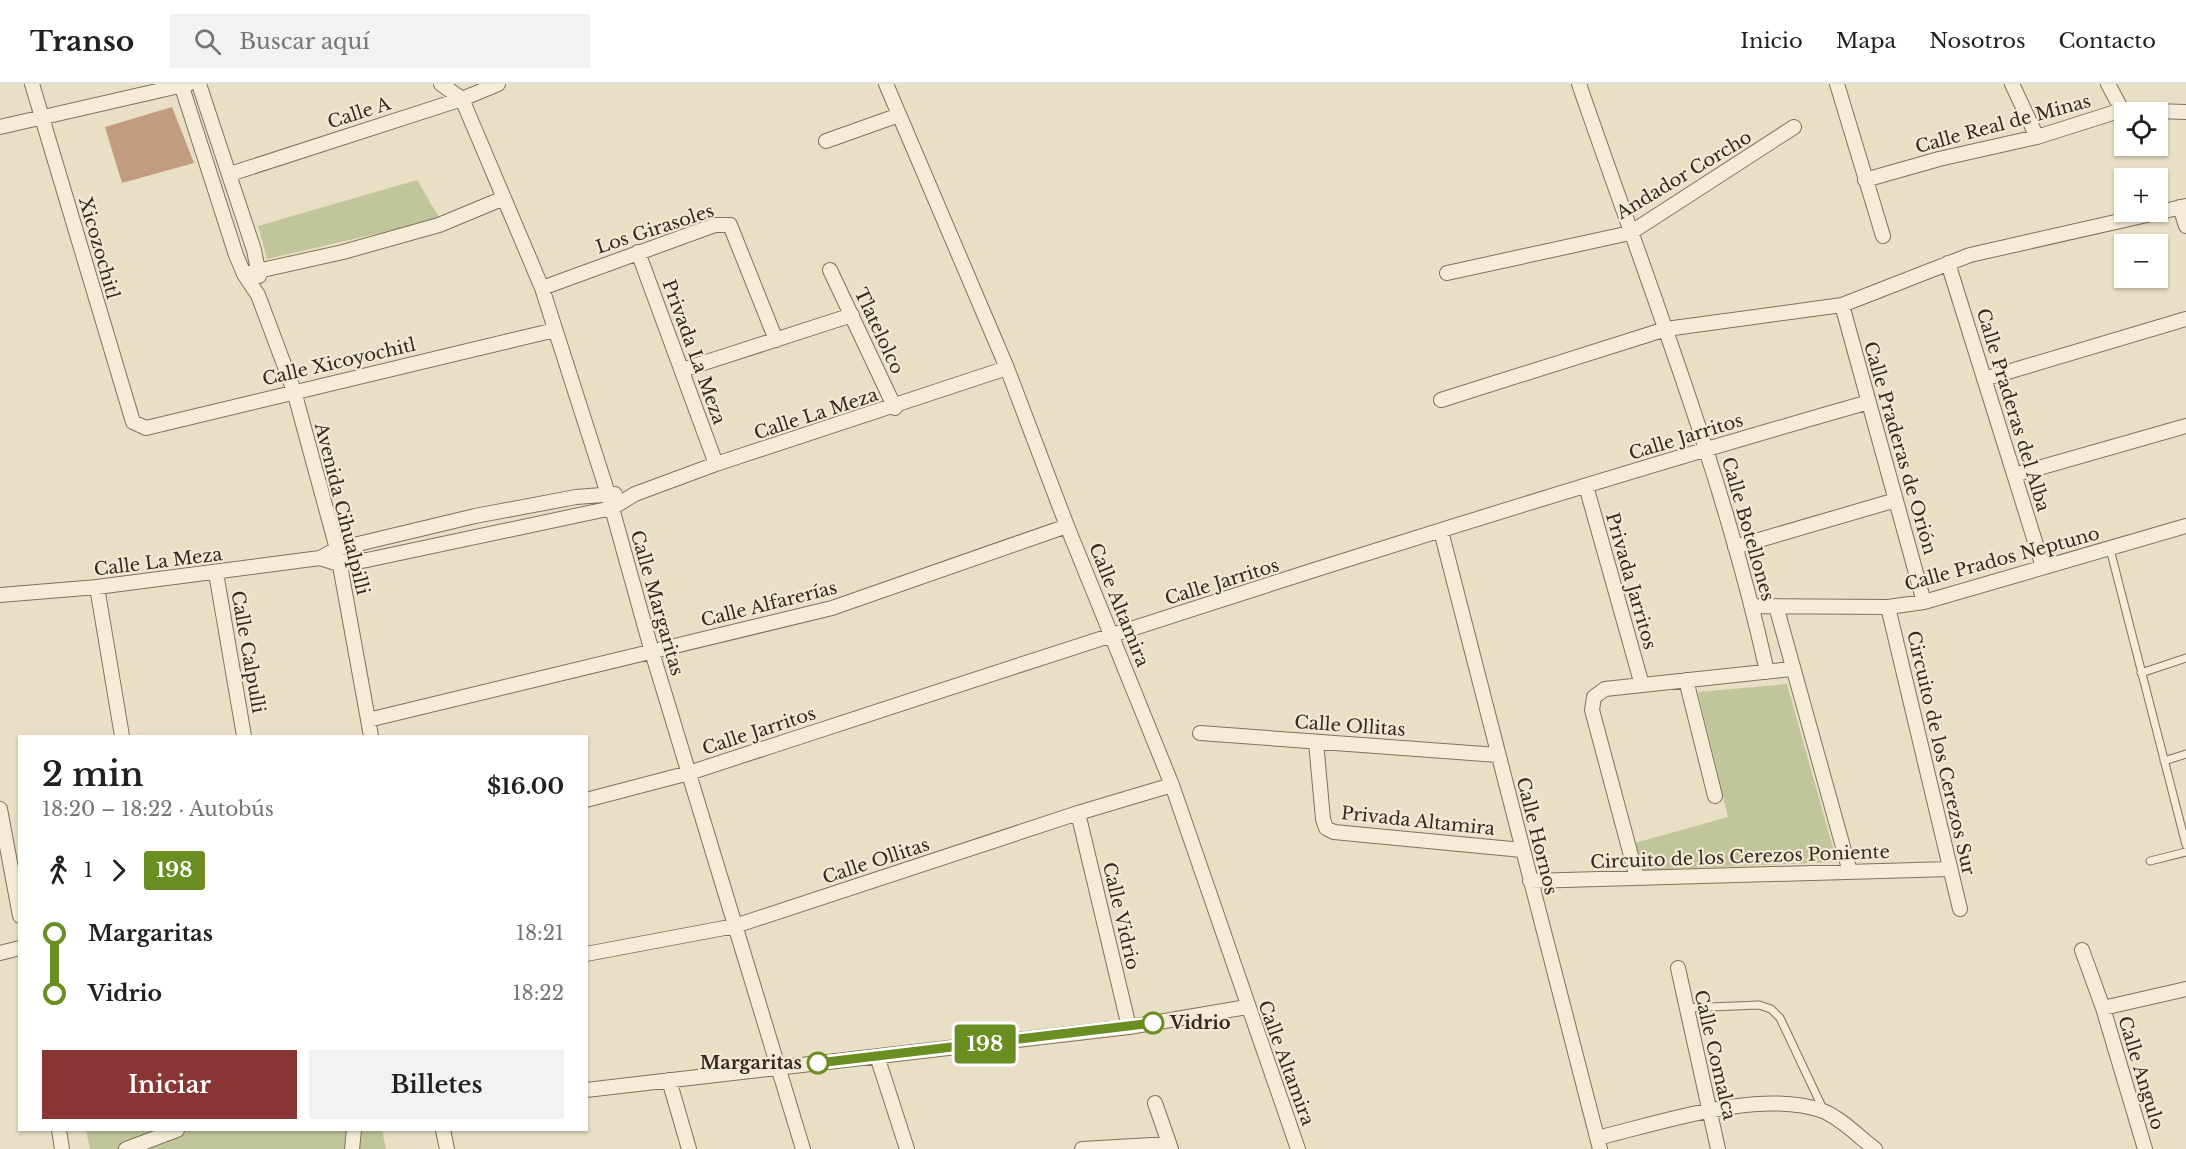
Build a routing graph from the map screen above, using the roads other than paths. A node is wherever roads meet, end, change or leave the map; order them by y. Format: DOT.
graph roads {
  1 [pos="32,84"];
  2 [pos="199,84"];
  3 [pos="441,84"];
  4 [pos="498,84"];
  5 [pos="886,84"];
  6 [pos="1580,84"];
  7 [pos="1837,84"];
  8 [pos="2012,84"];
  9 [pos="2108,84"];
  10 [pos="184,85"];
  11 [pos="462,99"];
  12 [pos="2118,102"];
  13 [pos="2168,111"];
  14 [pos="2186,112"];
  15 [pos="2114,113"];
  16 [pos="899,115"];
  17 [pos="42,118"];
  18 [pos="0,127"];
  19 [pos="1794,128"];
  20 [pos="2037,137"];
  21 [pos="826,141"];
  22 [pos="230,174"];
  23 [pos="1865,180"];
  24 [pos="504,198"];
  25 [pos="2183,207"];
  26 [pos="2186,226"];
  27 [pos="1630,232"];
  28 [pos="1883,236"];
  29 [pos="638,252"];
  30 [pos="1948,264"];
  31 [pos="259,269"];
  32 [pos="830,270"];
  33 [pos="1448,273"];
  34 [pos="244,274"];
  35 [pos="542,288"];
  36 [pos="258,295"];
  37 [pos="1842,305"];
  38 [pos="852,315"];
  39 [pos="2186,319"];
  40 [pos="1666,329"];
  41 [pos="555,330"];
  42 [pos="776,340"];
  43 [pos="1007,368"];
  44 [pos="682,370"];
  45 [pos="1984,379"];
  46 [pos="294,391"];
  47 [pos="1441,400"];
  48 [pos="1869,402"];
  49 [pos="894,408"];
  50 [pos="133,422"];
  51 [pos="2186,426"];
  52 [pos="1706,448"];
  53 [pos="716,464"];
  54 [pos="2014,475"];
  55 [pos="1586,486"];
  56 [pos="608,494"];
  57 [pos="635,494"];
  58 [pos="1896,500"];
  59 [pos="612,508"];
  60 [pos="1067,526"];
  61 [pos="2186,526"];
  62 [pos="1441,531"];
  63 [pos="1735,547"];
  64 [pos="337,549"];
  65 [pos="2110,549"];
  66 [pos="320,558"];
  67 [pos="339,564"];
  68 [pos="2043,567"];
  69 [pos="216,573"];
  70 [pos="97,587"];
  71 [pos="0,594"];
  72 [pos="1924,602"];
  73 [pos="1753,606"];
  74 [pos="1776,606"];
  75 [pos="1888,607"];
  76 [pos="1113,635"];
  77 [pos="652,652"];
  78 [pos="2186,658"];
  79 [pos="1791,669"];
  80 [pos="1767,672"];
  81 [pos="2141,673"];
  82 [pos="1686,680"];
  83 [pos="1642,685"];
  84 [pos="368,720"];
  85 [pos="1200,733"];
  86 [pos="122,735"];
  87 [pos="244,735"];
  88 [pos="371,735"];
  89 [pos="1316,742"];
  90 [pos="2186,754"];
  91 [pos="1498,755"];
  92 [pos="2164,761"];
  93 [pos="689,773"];
  94 [pos="1172,785"];
  95 [pos="1715,796"];
  96 [pos="588,799"];
  97 [pos="0,809"];
  98 [pos="1078,813"];
  99 [pos="2186,845"];
  100 [pos="1522,850"];
  101 [pos="2186,852"];
  102 [pos="2150,861"];
  103 [pos="1950,869"];
  104 [pos="1850,872"];
  105 [pos="1637,878"];
  106 [pos="1530,881"];
  107 [pos="18,905"];
  108 [pos="1960,909"];
  109 [pos="735,926"];
  110 [pos="18,948"];
  111 [pos="2082,950"];
  112 [pos="0,953"];
  113 [pos="588,954"];
  114 [pos="1678,968"];
  115 [pos="2186,988"];
  116 [pos="1247,1007"];
  117 [pos="1686,1008"];
  118 [pos="2103,1008"];
  119 [pos="1129,1027"];
  120 [pos="877,1056"];
  121 [pos="778,1068"];
  122 [pos="669,1080"];
  123 [pos="588,1090"];
  124 [pos="1155,1103"];
  125 [pos="1710,1112"];
  126 [pos="1824,1112"];
  127 [pos="59,1131"];
  128 [pos="174,1131"];
  129 [pos="354,1131"];
  130 [pos="443,1131"];
  131 [pos="1599,1143"];
  132 [pos="1170,1146"];
  133 [pos="62,1149"];
  134 [pos="126,1149"];
  135 [pos="352,1149"];
  136 [pos="447,1149"];
  137 [pos="689,1149"];
  138 [pos="803,1149"];
  139 [pos="907,1149"];
  140 [pos="1082,1149"];
  141 [pos="1298,1149"];
  142 [pos="1718,1149"];
  143 [pos="1875,1149"];
  144 [pos="2145,1149"];
  1 -- 17 [label="street, Xicozochitl"];
  2 -- 22 [label="street, Avenida Cihualpilli"];
  3 -- 11 [label="street"];
  4 -- 11 [label="street, Calle A"];
  5 -- 16 [label="street, Calle Altamira"];
  6 -- 27 [label="street, Calle Botellones"];
  7 -- 23 [label="street"];
  8 -- 20 [label="street"];
  9 -- 12 [label="street"];
  10 -- 17 [label="street"];
  10 -- 34 [label="street, Avenida Cihualpilli"];
  11 -- 22 [label="street, Calle A"];
  11 -- 24 [label="street, Calle Margaritas"];
  13 -- 14 [label="street, Calle Real de Minas"];
  15 -- 20 [label="street, Calle Real de Minas"];
  16 -- 21 [label="street"];
  16 -- 43 [label="street, Calle Altamira"];
  17 -- 18 [label="street"];
  17 -- 50 [label="street, Xicozochitl"];
  19 -- 27 [label="street, Andador Corcho"];
  20 -- 23 [label="street, Calle Real de Minas"];
  22 -- 31 [label="street, Avenida Cihualpilli"];
  23 -- 28 [label="street"];
  24 -- 31 [label="street"];
  24 -- 35 [label="street, Calle Margaritas"];
  25 -- 26 [label="street"];
  25 -- 30 [label="street"];
  27 -- 33 [label="street, Andador Corcho"];
  27 -- 40 [label="street, Calle Botellones"];
  29 -- 35 [label="street, Los Girasoles"];
  29 -- 42 [label="street, Los Girasoles"];
  29 -- 44 [label="street, Privada La Meza"];
  30 -- 37 [label="street"];
  30 -- 45 [label="street, Calle Praderas del Alba"];
  31 -- 34 [label="street"];
  31 -- 36 [label="street, Avenida Cihualpilli"];
  32 -- 38 [label="street, Tlatelolco"];
  34 -- 36 [label="street, Avenida Cihualpilli"];
  35 -- 41 [label="street, Calle Margaritas"];
  36 -- 46 [label="street, Avenida Cihualpilli"];
  37 -- 40 [label="street"];
  37 -- 48 [label="street, Calle Praderas de Orión"];
  38 -- 42 [label="street"];
  38 -- 49 [label="street, Tlatelolco"];
  39 -- 45 [label="street"];
  40 -- 47 [label="street"];
  40 -- 52 [label="street, Calle Botellones"];
  41 -- 46 [label="street, Calle Xicoyochitl"];
  41 -- 56 [label="street, Calle Margaritas"];
  42 -- 44 [label="street"];
  43 -- 49 [label="street, Calle La Meza"];
  43 -- 60 [label="street, Calle Altamira"];
  44 -- 53 [label="street, Privada La Meza"];
  45 -- 54 [label="street, Calle Praderas del Alba"];
  46 -- 50 [label="street, Calle Xicoyochitl"];
  46 -- 64 [label="street, Avenida Cihualpilli"];
  48 -- 52 [label="street, Calle Jarritos"];
  48 -- 58 [label="street, Calle Praderas de Orión"];
  49 -- 53 [label="street, Calle La Meza"];
  51 -- 54 [label="street"];
  52 -- 55 [label="street, Calle Jarritos"];
  52 -- 63 [label="street, Calle Botellones"];
  53 -- 57 [label="street, Calle La Meza"];
  54 -- 68 [label="street, Calle Praderas del Alba"];
  55 -- 62 [label="street, Calle Jarritos"];
  55 -- 83 [label="street, Privada Jarritos"];
  56 -- 57 [label="street, Calle La Meza"];
  56 -- 59 [label="street, Calle Margaritas"];
  56 -- 64 [label="street, Calle La Meza"];
  57 -- 59 [label="street, Calle La Meza"];
  58 -- 63 [label="street"];
  58 -- 72 [label="street, Calle Praderas de Orión"];
  59 -- 67 [label="street, Calle La Meza"];
  59 -- 77 [label="street, Calle Margaritas"];
  60 -- 76 [label="street, Calle Altamira"];
  60 -- 77 [label="street, Calle Alfarerías"];
  61 -- 65 [label="street, Calle Prados Neptuno"];
  62 -- 76 [label="street, Calle Jarritos"];
  62 -- 91 [label="street, Calle Hornos"];
  63 -- 73 [label="street, Calle Botellones"];
  64 -- 66 [label="street, Calle La Meza"];
  64 -- 67 [label="street, Avenida Cihualpilli"];
  65 -- 68 [label="street, Calle Prados Neptuno"];
  65 -- 81 [label="lane"];
  66 -- 67 [label="street, Calle La Meza"];
  66 -- 69 [label="street, Calle La Meza"];
  67 -- 84 [label="street, Avenida Cihualpilli"];
  68 -- 72 [label="street, Calle Prados Neptuno"];
  69 -- 70 [label="street, Calle La Meza"];
  69 -- 87 [label="street, Calle Calpulli"];
  70 -- 71 [label="street, Calle La Meza"];
  70 -- 86 [label="street"];
  72 -- 75 [label="street, Calle Prados Neptuno"];
  73 -- 74 [label="street, Calle Prados Neptuno"];
  73 -- 80 [label="street, Calle Botellones"];
  74 -- 75 [label="street, Calle Prados Neptuno"];
  74 -- 79 [label="street, Calle Botellones"];
  75 -- 103 [label="street, Circuito de los Cerezos Sur"];
  76 -- 93 [label="street, Calle Jarritos"];
  76 -- 94 [label="street, Calle Altamira"];
  77 -- 84 [label="street, Calle Alfarerías"];
  77 -- 93 [label="street, Calle Margaritas"];
  78 -- 81 [label="lane"];
  79 -- 80 [label="street"];
  79 -- 104 [label="street, Calle Botellones"];
  80 -- 82 [label="street"];
  81 -- 92 [label="lane"];
  82 -- 83 [label="street"];
  82 -- 95 [label="street"];
  83 -- 105 [label="street"];
  84 -- 88 [label="street, Avenida Cihualpilli"];
  85 -- 89 [label="street, Calle Ollitas"];
  89 -- 91 [label="street, Calle Ollitas"];
  89 -- 100 [label="street, Privada Altamira"];
  90 -- 92 [label="lane"];
  91 -- 100 [label="street, Calle Hornos"];
  92 -- 99 [label="lane"];
  93 -- 96 [label="street, Calle Jarritos"];
  93 -- 109 [label="street, Calle Margaritas"];
  94 -- 98 [label="street, Calle Ollitas"];
  94 -- 116 [label="street, Calle Altamira"];
  97 -- 107 [label="street"];
  98 -- 109 [label="street, Calle Ollitas"];
  98 -- 119 [label="street, Calle Vidrio"];
  100 -- 106 [label="street, Calle Hornos"];
  101 -- 102 [label="lane"];
  103 -- 104 [label="street, Circuito de los Cerezos Poniente"];
  103 -- 108 [label="street, Circuito de los Cerezos Sur"];
  104 -- 105 [label="street, Circuito de los Cerezos Poniente"];
  105 -- 106 [label="street, Circuito de los Cerezos Poniente"];
  106 -- 131 [label="street, Calle Hornos"];
  109 -- 113 [label="street, Calle Ollitas"];
  109 -- 121 [label="street, Calle Margaritas"];
  110 -- 112 [label="street"];
  111 -- 118 [label="street, Calle Angulo"];
  114 -- 117 [label="street, Calle Comalca"];
  115 -- 118 [label="street"];
  116 -- 119 [label="street"];
  116 -- 141 [label="street, Calle Altamira"];
  117 -- 125 [label="street, Calle Comalca"];
  117 -- 126 [label="lane"];
  118 -- 144 [label="street, Calle Angulo"];
  119 -- 120 [label="street"];
  120 -- 121 [label="street"];
  120 -- 139 [label="street"];
  121 -- 122 [label="street"];
  121 -- 138 [label="street, Calle Margaritas"];
  122 -- 123 [label="street"];
  122 -- 137 [label="street"];
  124 -- 132 [label="street"];
  125 -- 126 [label="street"];
  125 -- 131 [label="street"];
  125 -- 142 [label="street, Calle Comalca"];
  126 -- 143 [label="street"];
  127 -- 133 [label="street"];
  128 -- 134 [label="street"];
  129 -- 135 [label="street"];
  130 -- 136 [label="street"];
  132 -- 140 [label="street"];
}
